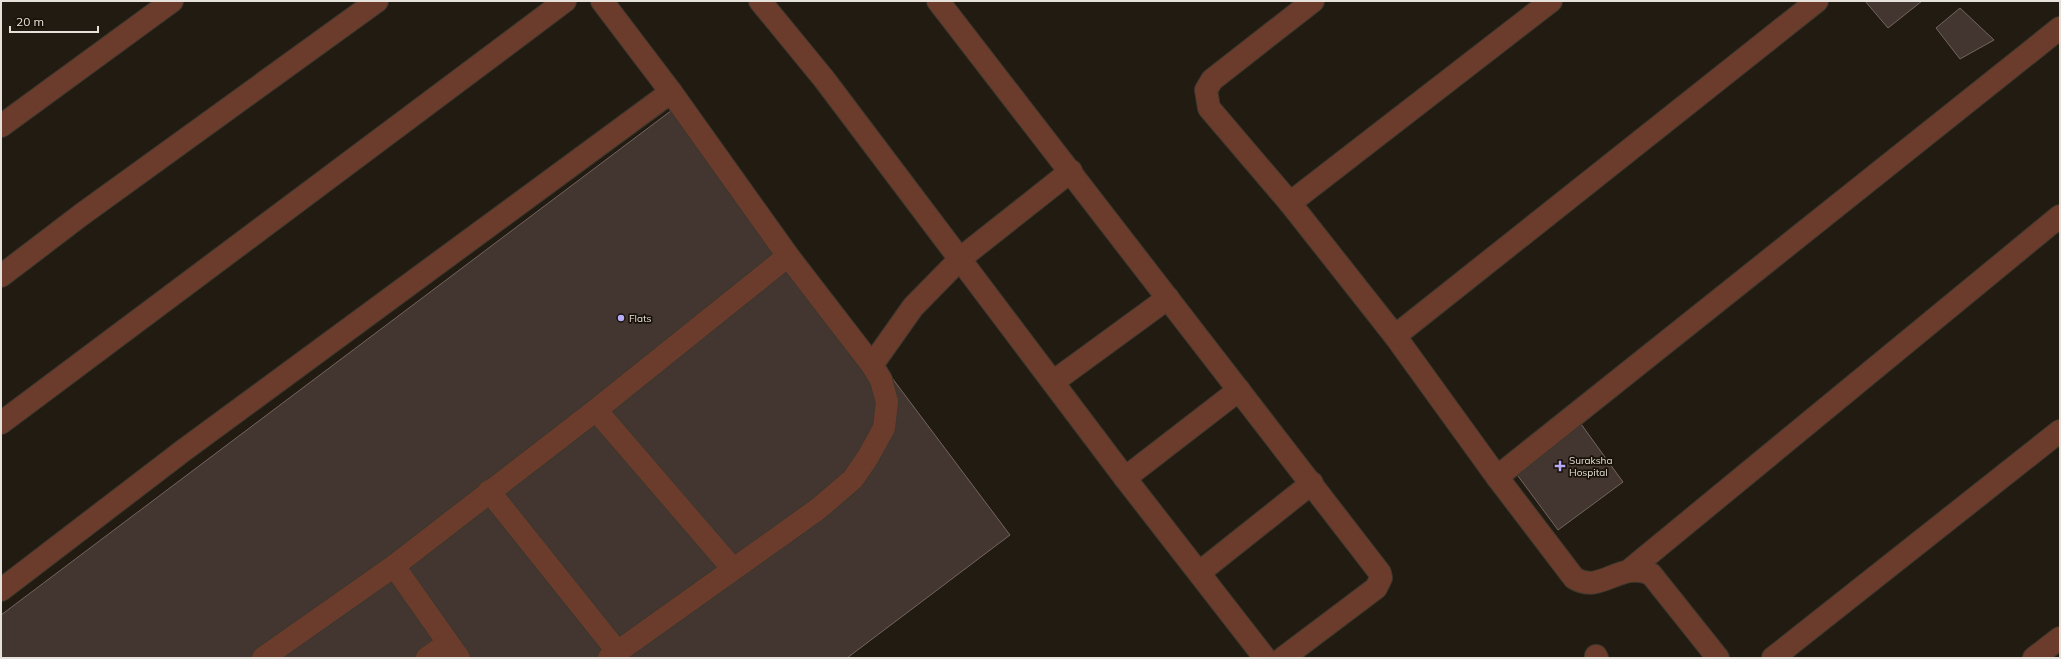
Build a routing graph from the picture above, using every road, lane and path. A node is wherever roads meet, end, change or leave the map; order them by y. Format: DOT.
graph roads {
  1 [pos="172,1"];
  2 [pos="377,1"];
  3 [pos="565,1"];
  4 [pos="602,1"];
  5 [pos="760,1"];
  6 [pos="938,1"];
  7 [pos="1313,1"];
  8 [pos="1551,1"];
  9 [pos="1817,1"];
  10 [pos="2060,28"];
  11 [pos="671,92"];
  12 [pos="1,126"];
  13 [pos="1071,171"];
  14 [pos="1290,203"];
  15 [pos="2060,216"];
  16 [pos="788,256"];
  17 [pos="961,258"];
  18 [pos="1,276"];
  19 [pos="1168,298"];
  20 [pos="1395,336"];
  21 [pos="872,365"];
  22 [pos="1053,382"];
  23 [pos="1239,390"];
  24 [pos="596,410"];
  25 [pos="1,423"];
  26 [pos="2060,431"];
  27 [pos="1497,477"];
  28 [pos="1125,478"];
  29 [pos="1312,484"];
  30 [pos="489,491"];
  31 [pos="394,566"];
  32 [pos="733,569"];
  33 [pos="1631,569"];
  34 [pos="1200,572"];
  35 [pos="1,590"];
  36 [pos="2060,638"];
  37 [pos="454,650"];
  38 [pos="613,654"];
  39 [pos="264,658"];
  40 [pos="427,658"];
  41 [pos="1265,658"];
  42 [pos="1283,658"];
  43 [pos="1718,658"];
  44 [pos="1773,658"];
  45 [pos="2034,658"];
  1 -- 12 [label="street"];
  2 -- 18 [label="street"];
  3 -- 25 [label="street"];
  4 -- 11 [label="street"];
  5 -- 17 [label="street"];
  6 -- 13 [label="street"];
  7 -- 14 [label="street"];
  8 -- 14 [label="street"];
  9 -- 20 [label="street"];
  10 -- 27 [label="street"];
  11 -- 16 [label="street"];
  11 -- 35 [label="street"];
  13 -- 17 [label="street"];
  13 -- 19 [label="street"];
  14 -- 20 [label="street"];
  15 -- 33 [label="street"];
  16 -- 21 [label="street"];
  16 -- 24 [label="street"];
  17 -- 21 [label="street"];
  17 -- 22 [label="street"];
  19 -- 22 [label="street"];
  19 -- 23 [label="street"];
  20 -- 27 [label="street"];
  21 -- 32 [label="street"];
  22 -- 28 [label="street"];
  23 -- 28 [label="street"];
  23 -- 29 [label="street"];
  24 -- 30 [label="street"];
  24 -- 32 [label="street"];
  26 -- 44 [label="street"];
  27 -- 33 [label="street"];
  28 -- 34 [label="street"];
  29 -- 34 [label="street"];
  29 -- 42 [label="street"];
  30 -- 31 [label="street"];
  30 -- 38 [label="street"];
  31 -- 37 [label="street"];
  31 -- 39 [label="street"];
  32 -- 38 [label="street"];
  33 -- 43 [label="street"];
  34 -- 41 [label="street"];
  36 -- 45 [label="street"];
  37 -- 40 [label="street"];
}
